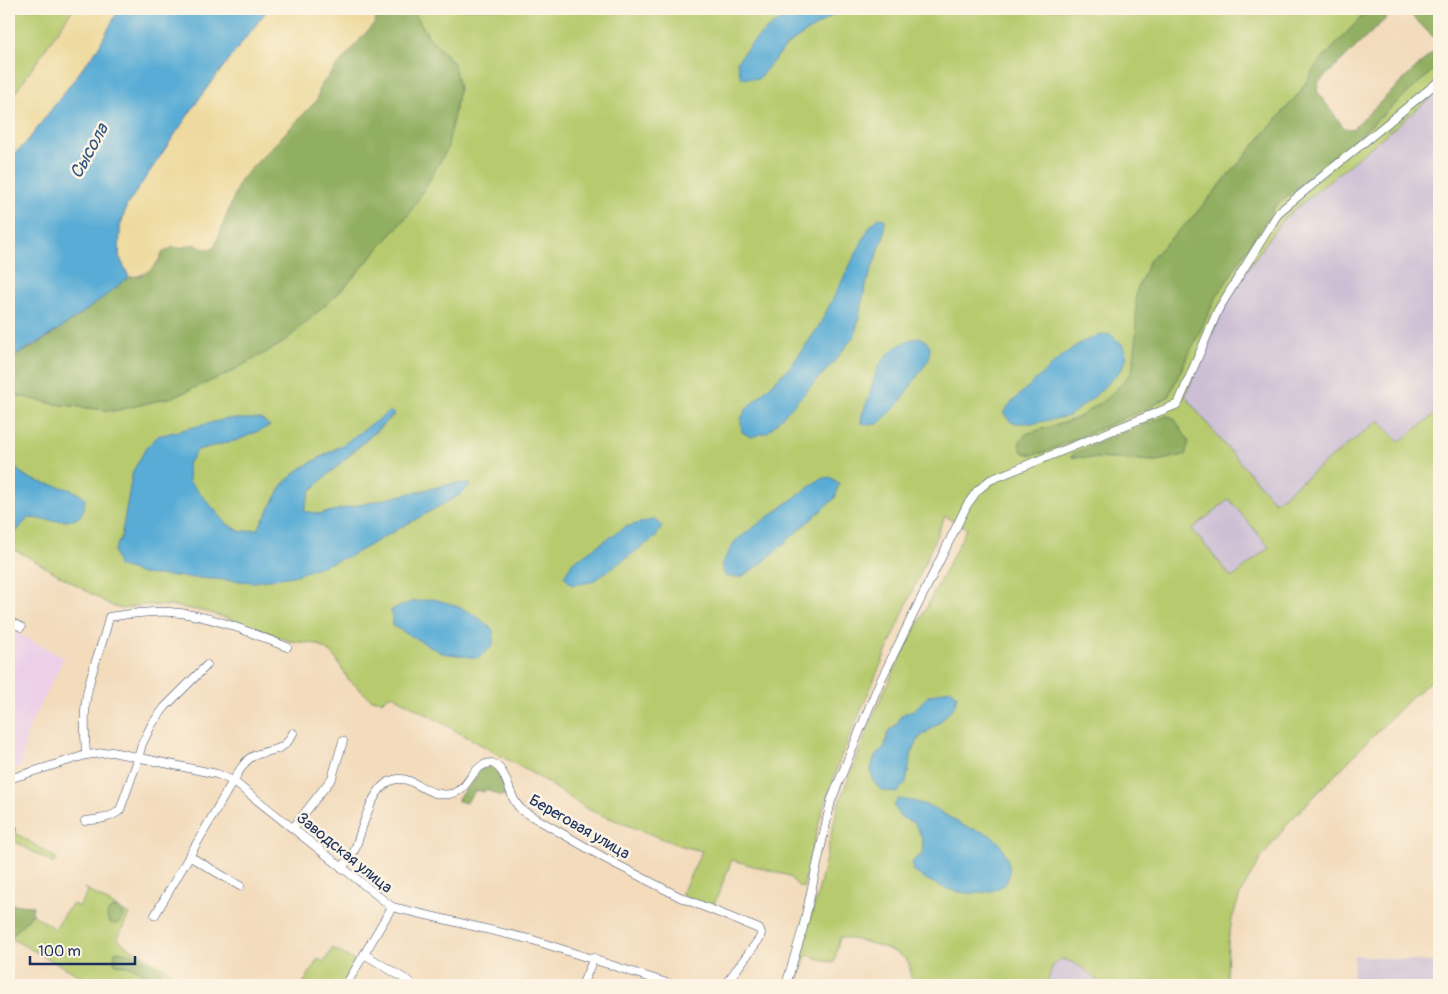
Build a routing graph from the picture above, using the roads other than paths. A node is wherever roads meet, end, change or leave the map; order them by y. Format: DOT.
graph roads {
  1 [pos="1439,81"];
  2 [pos="9,621"];
  3 [pos="21,627"];
  4 [pos="287,647"];
  5 [pos="207,665"];
  6 [pos="293,733"];
  7 [pos="343,741"];
  8 [pos="86,756"];
  9 [pos="138,757"];
  10 [pos="9,779"];
  11 [pos="233,781"];
  12 [pos="85,821"];
  13 [pos="293,828"];
  14 [pos="190,856"];
  15 [pos="342,868"];
  16 [pos="240,886"];
  17 [pos="392,907"];
  18 [pos="155,915"];
  19 [pos="364,954"];
  20 [pos="594,958"];
  21 [pos="410,982"];
  22 [pos="346,985"];
  23 [pos="582,985"];
  24 [pos="673,985"];
  25 [pos="725,985"];
  26 [pos="786,985"];
  1 -- 26 [label="street"];
  2 -- 3 [label="street"];
  4 -- 8 [label="street"];
  5 -- 9 [label="street"];
  6 -- 11 [label="street"];
  7 -- 13 [label="street"];
  8 -- 9 [label="street, Заводская улица"];
  8 -- 10 [label="street, Заводская улица"];
  9 -- 11 [label="street, Заводская улица"];
  9 -- 12 [label="street"];
  11 -- 13 [label="street, Заводская улица"];
  11 -- 14 [label="street"];
  13 -- 15 [label="street, Заводская улица"];
  14 -- 16 [label="street"];
  14 -- 18 [label="street"];
  15 -- 17 [label="street, Заводская улица"];
  15 -- 25 [label="street, Береговая улица"];
  17 -- 19 [label="street"];
  17 -- 20 [label="street, Заводская улица"];
  19 -- 21 [label="street"];
  19 -- 22 [label="street"];
  20 -- 23 [label="street"];
  20 -- 24 [label="street, Заводская улица"];
}
